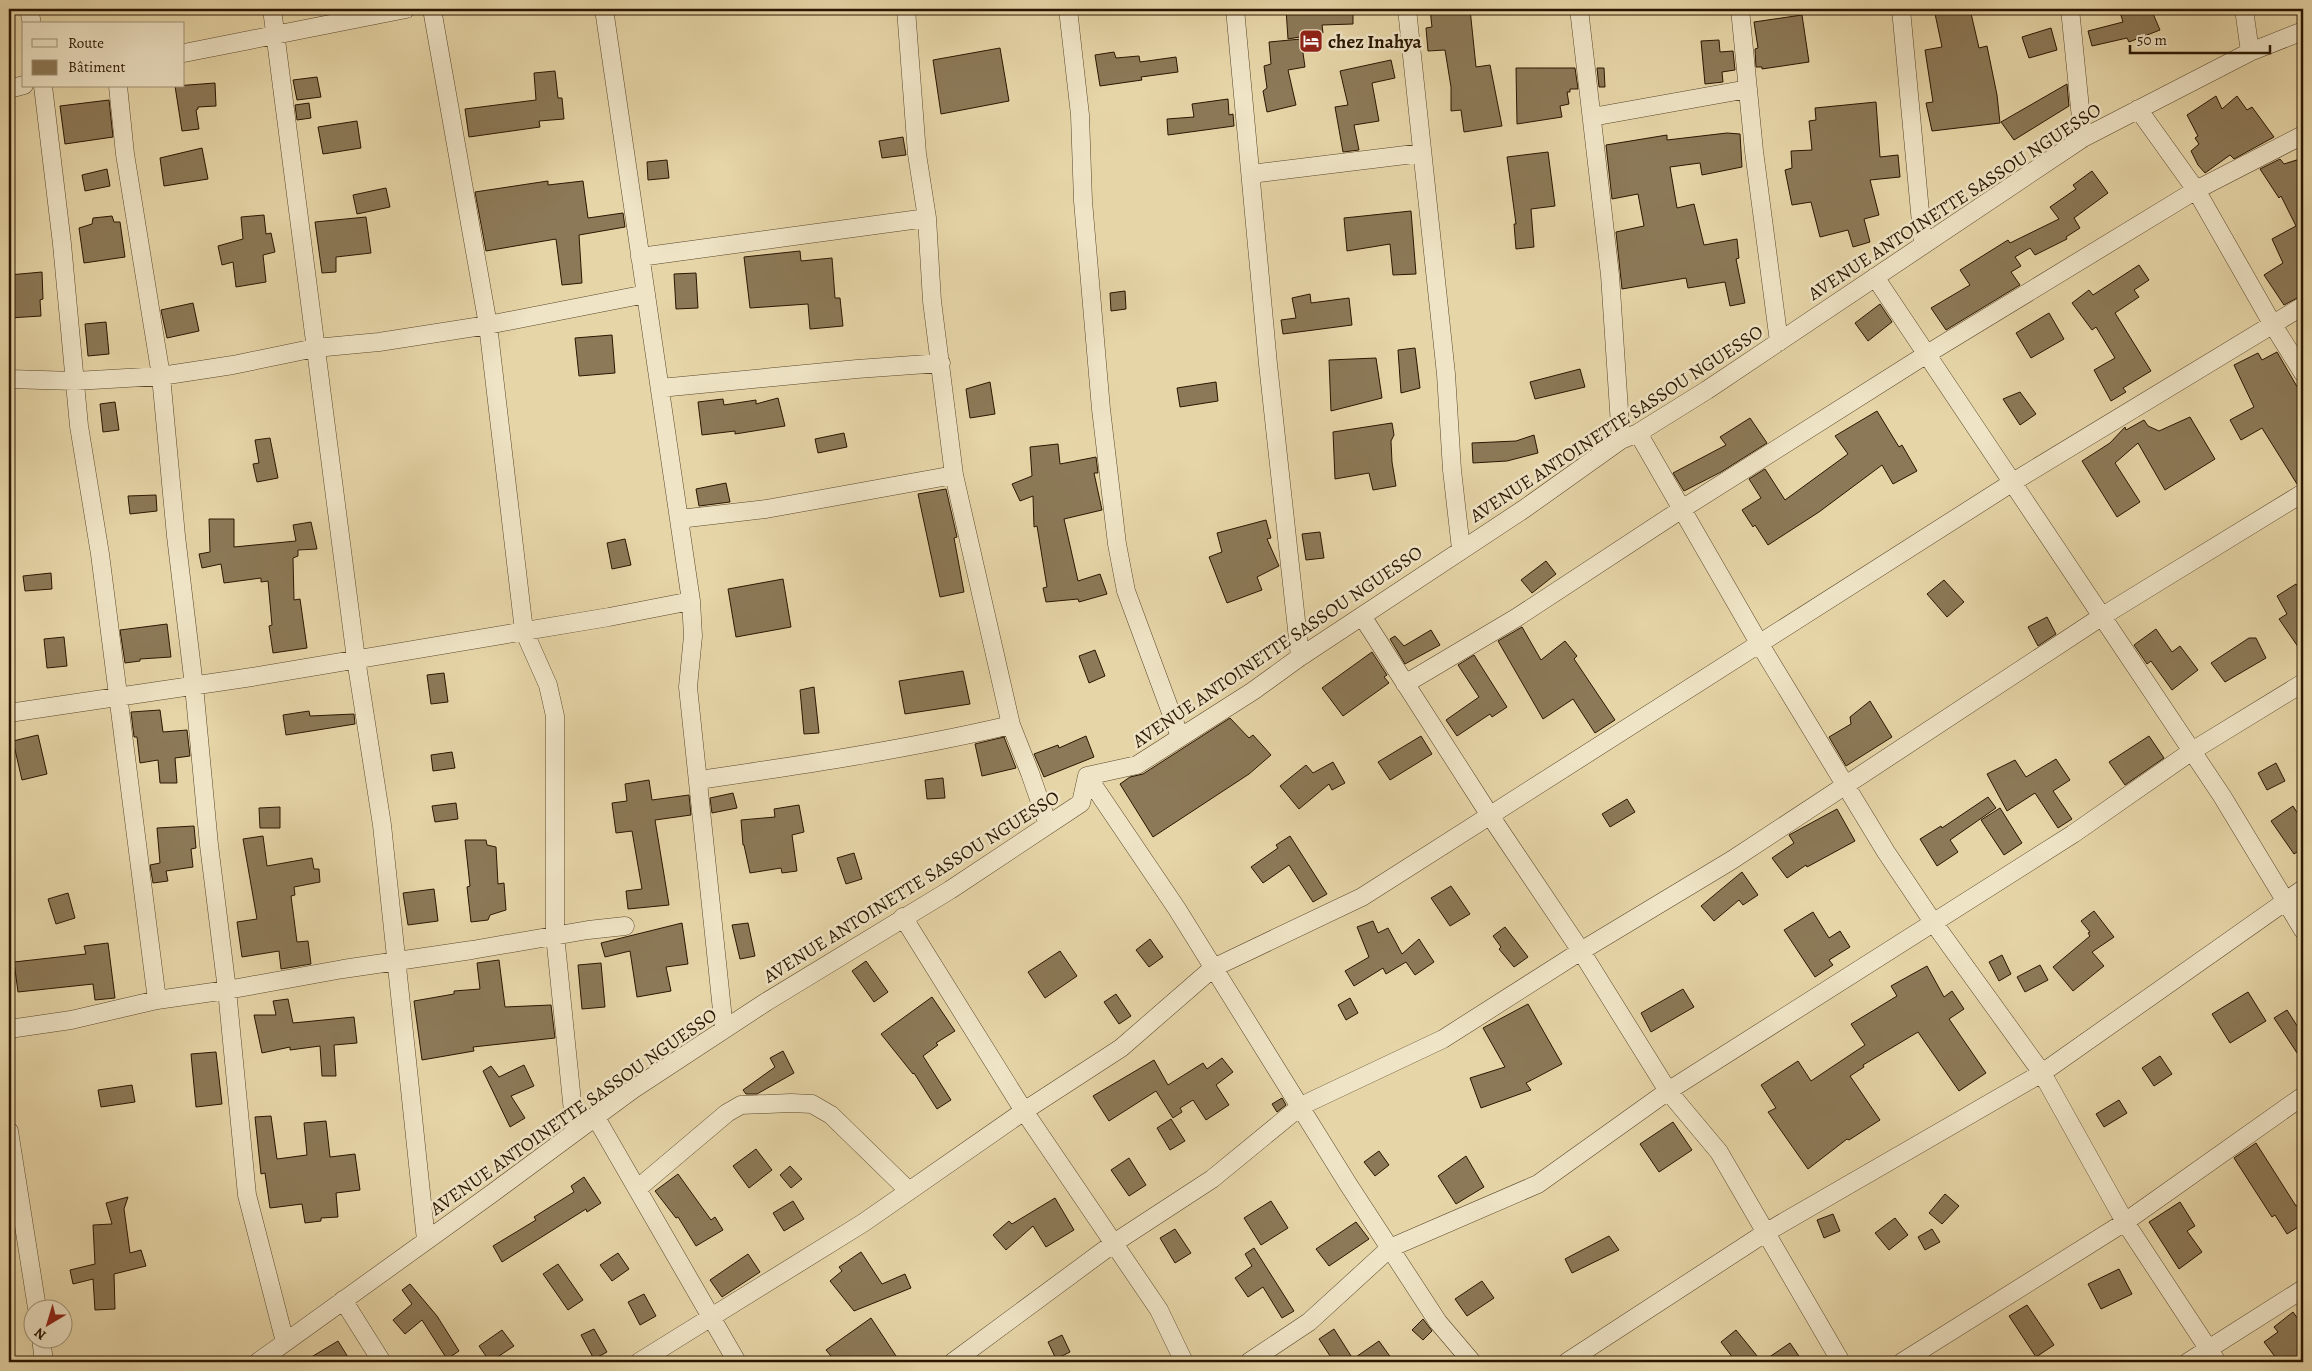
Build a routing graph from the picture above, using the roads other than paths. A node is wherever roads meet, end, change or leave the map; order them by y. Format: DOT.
graph roads {
  1 [pos="29,9"];
  2 [pos="272,9"];
  3 [pos="406,9"];
  4 [pos="432,9"];
  5 [pos="604,9"];
  6 [pos="906,9"];
  7 [pos="1068,9"];
  8 [pos="1235,9"];
  9 [pos="1407,9"];
  10 [pos="1579,9"];
  11 [pos="1740,9"];
  12 [pos="1901,9"];
  13 [pos="2070,9"];
  14 [pos="2244,9"];
  15 [pos="32,22"];
  16 [pos="2303,31"];
  17 [pos="275,35"];
  18 [pos="2250,52"];
  19 [pos="185,53"];
  20 [pos="22,86"];
  21 [pos="43,88"];
  22 [pos="118,88"];
  23 [pos="9,89"];
  24 [pos="1748,89"];
  25 [pos="2138,109"];
  26 [pos="1592,117"];
  27 [pos="2303,135"];
  28 [pos="2083,138"];
  29 [pos="1422,154"];
  30 [pos="1251,174"];
  31 [pos="2196,190"];
  32 [pos="927,218"];
  33 [pos="1924,244"];
  34 [pos="640,257"];
  35 [pos="1875,277"];
  36 [pos="646,294"];
  37 [pos="2303,306"];
  38 [pos="488,325"];
  39 [pos="2272,325"];
  40 [pos="1779,342"];
  41 [pos="315,348"];
  42 [pos="1927,354"];
  43 [pos="941,363"];
  44 [pos="2303,372"];
  45 [pos="161,376"];
  46 [pos="9,379"];
  47 [pos="74,381"];
  48 [pos="660,388"];
  49 [pos="1638,433"];
  50 [pos="1621,440"];
  51 [pos="954,475"];
  52 [pos="2012,482"];
  53 [pos="2303,493"];
  54 [pos="1682,509"];
  55 [pos="679,520"];
  56 [pos="1461,549"];
  57 [pos="690,601"];
  58 [pos="1362,616"];
  59 [pos="2101,616"];
  60 [pos="524,631"];
  61 [pos="1759,643"];
  62 [pos="1300,657"];
  63 [pos="356,660"];
  64 [pos="2303,683"];
  65 [pos="1405,684"];
  66 [pos="194,686"];
  67 [pos="119,697"];
  68 [pos="9,714"];
  69 [pos="1011,725"];
  70 [pos="1180,737"];
  71 [pos="2192,751"];
  72 [pos="1087,776"];
  73 [pos="699,780"];
  74 [pos="1846,783"];
  75 [pos="1489,814"];
  76 [pos="1048,825"];
  77 [pos="2303,889"];
  78 [pos="2285,901"];
  79 [pos="903,917"];
  80 [pos="1933,922"];
  81 [pos="625,926"];
  82 [pos="2303,930"];
  83 [pos="555,935"];
  84 [pos="1581,950"];
  85 [pos="397,960"];
  86 [pos="1213,968"];
  87 [pos="227,990"];
  88 [pos="157,1000"];
  89 [pos="9,1029"];
  90 [pos="724,1029"];
  91 [pos="2042,1073"];
  92 [pos="1668,1091"];
  93 [pos="2303,1096"];
  94 [pos="1301,1106"];
  95 [pos="1024,1112"];
  96 [pos="595,1116"];
  97 [pos="9,1131"];
  98 [pos="575,1131"];
  99 [pos="637,1189"];
  100 [pos="909,1191"];
  101 [pos="2125,1222"];
  102 [pos="1765,1233"];
  103 [pos="426,1240"];
  104 [pos="1114,1243"];
  105 [pos="1390,1248"];
  106 [pos="2303,1289"];
  107 [pos="35,1298"];
  108 [pos="343,1300"];
  109 [pos="711,1317"];
  110 [pos="285,1342"];
  111 [pos="42,1348"];
  112 [pos="2213,1355"];
  113 [pos="44,1362"];
  114 [pos="258,1362"];
  115 [pos="382,1362"];
  116 [pos="639,1362"];
  117 [pos="737,1362"];
  118 [pos="953,1362"];
  119 [pos="1184,1362"];
  120 [pos="1249,1362"];
  121 [pos="1472,1362"];
  122 [pos="1567,1362"];
  123 [pos="1841,1362"];
  124 [pos="1902,1362"];
  125 [pos="2188,1362"];
  1 -- 15 [label="street"];
  2 -- 17 [label="street"];
  3 -- 17 [label="street"];
  4 -- 38 [label="street"];
  5 -- 34 [label="street"];
  6 -- 32 [label="street"];
  7 -- 70 [label="street"];
  8 -- 30 [label="street"];
  9 -- 29 [label="street"];
  10 -- 26 [label="street"];
  11 -- 24 [label="street"];
  12 -- 33 [label="street"];
  13 -- 28 [label="street"];
  14 -- 18 [label="street"];
  16 -- 18 [label="street, AVENUE ANTOINETTE SASSOU NGUESSO"];
  17 -- 19 [label="street"];
  17 -- 41 [label="street"];
  18 -- 25 [label="street, AVENUE ANTOINETTE SASSOU NGUESSO"];
  20 -- 23 [label="street"];
  21 -- 47 [label="street"];
  22 -- 45 [label="street"];
  24 -- 26 [label="street"];
  24 -- 40 [label="street"];
  25 -- 28 [label="street, AVENUE ANTOINETTE SASSOU NGUESSO"];
  25 -- 31 [label="street"];
  26 -- 50 [label="street"];
  27 -- 31 [label="street"];
  28 -- 33 [label="street, AVENUE ANTOINETTE SASSOU NGUESSO"];
  29 -- 30 [label="street"];
  29 -- 56 [label="street"];
  30 -- 62 [label="street"];
  31 -- 39 [label="street"];
  31 -- 42 [label="street"];
  32 -- 34 [label="street"];
  32 -- 43 [label="street"];
  33 -- 35 [label="street, AVENUE ANTOINETTE SASSOU NGUESSO"];
  34 -- 36 [label="street"];
  35 -- 40 [label="street, AVENUE ANTOINETTE SASSOU NGUESSO"];
  35 -- 42 [label="street"];
  36 -- 38 [label="street"];
  36 -- 48 [label="street"];
  37 -- 39 [label="street"];
  38 -- 41 [label="street"];
  38 -- 60 [label="street"];
  39 -- 44 [label="street"];
  39 -- 52 [label="street"];
  40 -- 49 [label="street, AVENUE ANTOINETTE SASSOU NGUESSO"];
  41 -- 45 [label="street"];
  41 -- 63 [label="street"];
  42 -- 52 [label="street"];
  42 -- 54 [label="street"];
  43 -- 48 [label="street"];
  43 -- 51 [label="street"];
  45 -- 47 [label="street"];
  45 -- 66 [label="street"];
  46 -- 47 [label="street"];
  47 -- 67 [label="street"];
  48 -- 55 [label="street"];
  49 -- 50 [label="street, AVENUE ANTOINETTE SASSOU NGUESSO"];
  49 -- 54 [label="street"];
  50 -- 56 [label="street, AVENUE ANTOINETTE SASSOU NGUESSO"];
  51 -- 55 [label="street"];
  51 -- 69 [label="street"];
  52 -- 59 [label="street"];
  52 -- 61 [label="street"];
  53 -- 59 [label="street"];
  54 -- 61 [label="street"];
  54 -- 65 [label="street"];
  55 -- 57 [label="street"];
  56 -- 58 [label="street, AVENUE ANTOINETTE SASSOU NGUESSO"];
  57 -- 60 [label="street"];
  57 -- 73 [label="street"];
  58 -- 62 [label="street, AVENUE ANTOINETTE SASSOU NGUESSO"];
  58 -- 65 [label="street"];
  59 -- 71 [label="street"];
  59 -- 74 [label="street"];
  60 -- 63 [label="street"];
  60 -- 83 [label="street"];
  61 -- 74 [label="street"];
  61 -- 75 [label="street"];
  62 -- 70 [label="street, AVENUE ANTOINETTE SASSOU NGUESSO"];
  63 -- 66 [label="street"];
  63 -- 85 [label="street"];
  64 -- 71 [label="street"];
  65 -- 75 [label="street"];
  66 -- 67 [label="street"];
  66 -- 87 [label="street"];
  67 -- 68 [label="street"];
  67 -- 88 [label="street"];
  69 -- 73 [label="street"];
  69 -- 76 [label="street"];
  70 -- 72 [label="street, AVENUE ANTOINETTE SASSOU NGUESSO"];
  71 -- 78 [label="street"];
  71 -- 80 [label="street"];
  72 -- 76 [label="street, AVENUE ANTOINETTE SASSOU NGUESSO"];
  72 -- 86 [label="street"];
  73 -- 90 [label="street"];
  74 -- 80 [label="street"];
  74 -- 84 [label="street"];
  75 -- 84 [label="street"];
  75 -- 86 [label="street"];
  76 -- 79 [label="street, AVENUE ANTOINETTE SASSOU NGUESSO"];
  77 -- 78 [label="street"];
  78 -- 82 [label="street"];
  78 -- 91 [label="street"];
  79 -- 90 [label="street, AVENUE ANTOINETTE SASSOU NGUESSO"];
  79 -- 95 [label="street"];
  80 -- 91 [label="street"];
  80 -- 92 [label="street"];
  81 -- 83 [label="street"];
  83 -- 85 [label="street"];
  83 -- 98 [label="street"];
  84 -- 92 [label="street"];
  84 -- 94 [label="street"];
  85 -- 87 [label="street"];
  85 -- 103 [label="street"];
  86 -- 94 [label="street"];
  86 -- 95 [label="street"];
  87 -- 88 [label="street"];
  87 -- 110 [label="street"];
  88 -- 89 [label="street"];
  90 -- 96 [label="street, AVENUE ANTOINETTE SASSOU NGUESSO"];
  91 -- 101 [label="street"];
  91 -- 102 [label="street"];
  92 -- 102 [label="street"];
  92 -- 105 [label="street"];
  93 -- 101 [label="street"];
  94 -- 104 [label="street"];
  94 -- 105 [label="street"];
  95 -- 100 [label="street"];
  95 -- 104 [label="street"];
  96 -- 98 [label="street, AVENUE ANTOINETTE SASSOU NGUESSO"];
  96 -- 99 [label="street"];
  97 -- 107 [label="street"];
  98 -- 103 [label="street, AVENUE ANTOINETTE SASSOU NGUESSO"];
  99 -- 100 [label="street"];
  99 -- 109 [label="street"];
  100 -- 109 [label="street"];
  101 -- 112 [label="street"];
  101 -- 124 [label="street"];
  102 -- 122 [label="street"];
  102 -- 123 [label="street"];
  103 -- 108 [label="street, AVENUE ANTOINETTE SASSOU NGUESSO"];
  104 -- 118 [label="street"];
  104 -- 119 [label="street"];
  105 -- 120 [label="street"];
  105 -- 121 [label="street"];
  106 -- 112 [label="street"];
  108 -- 110 [label="street, AVENUE ANTOINETTE SASSOU NGUESSO"];
  108 -- 115 [label="street"];
  109 -- 116 [label="street"];
  109 -- 117 [label="street"];
  110 -- 114 [label="street, AVENUE ANTOINETTE SASSOU NGUESSO"];
  111 -- 113 [label="street"];
  112 -- 125 [label="street"];
}
